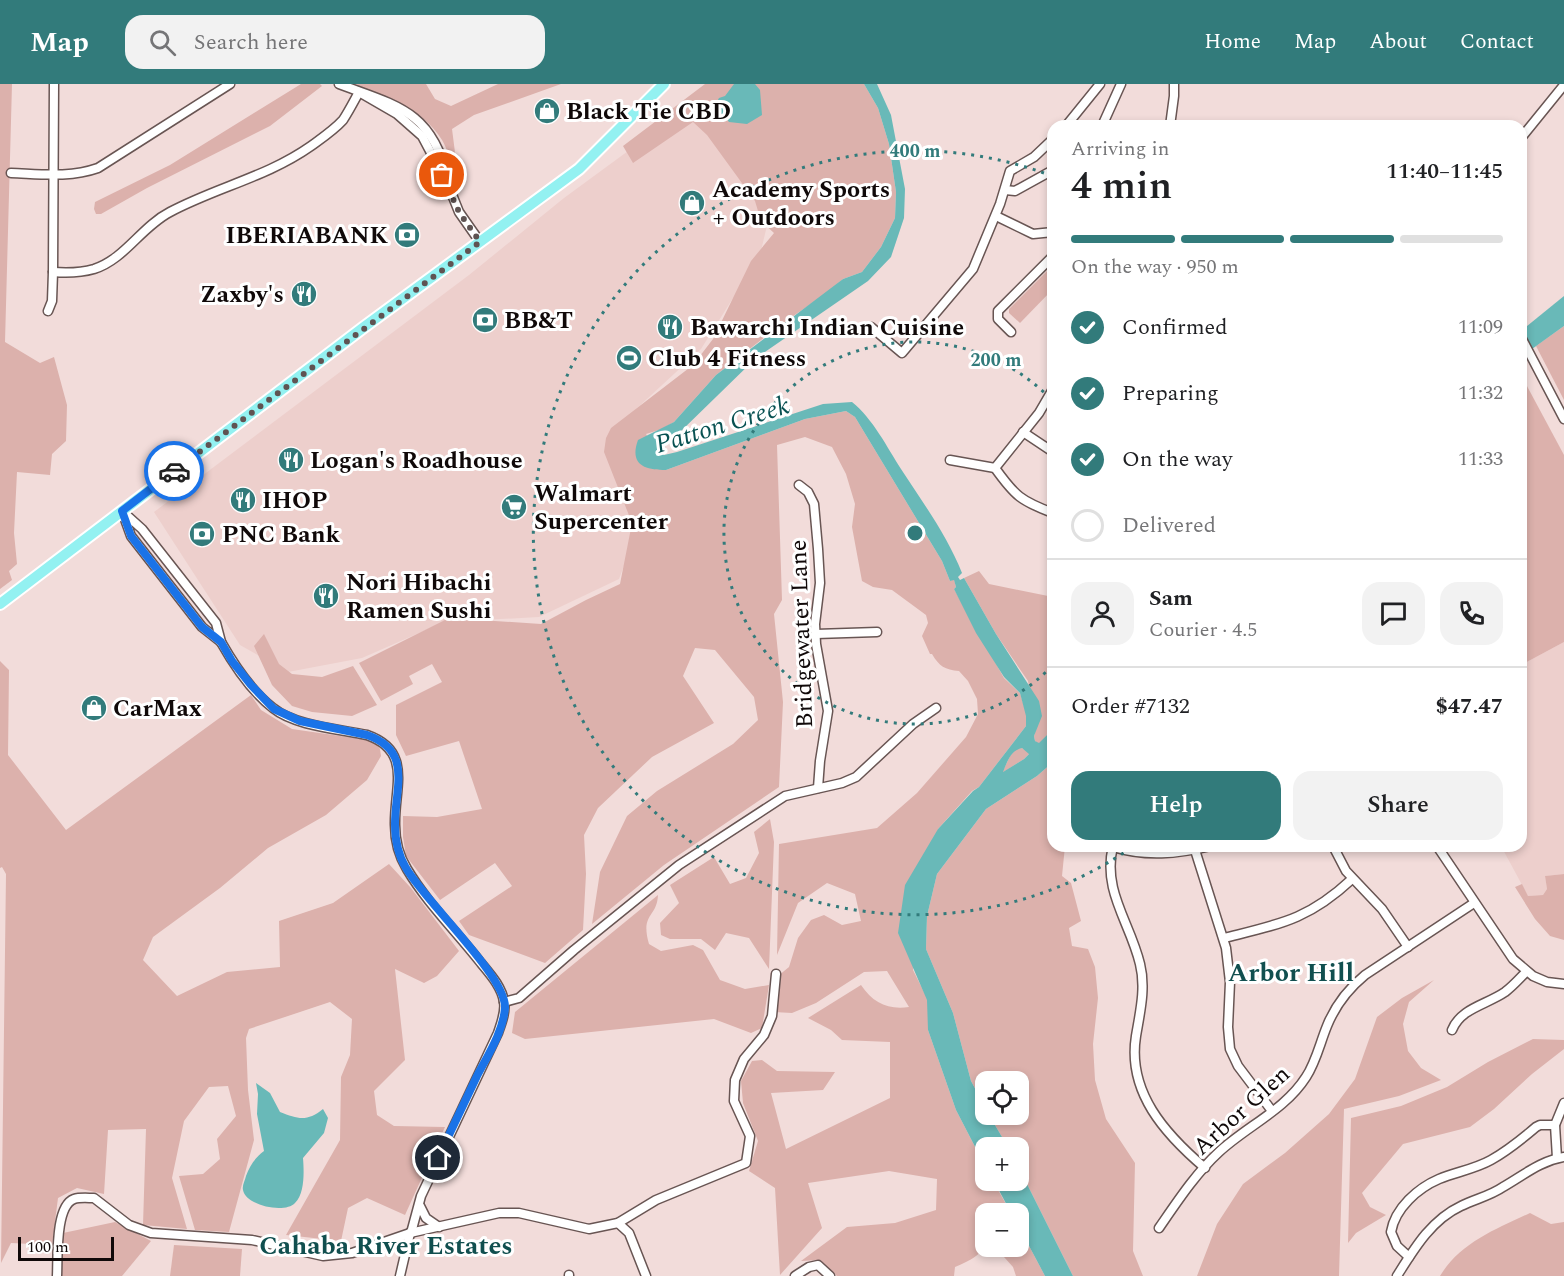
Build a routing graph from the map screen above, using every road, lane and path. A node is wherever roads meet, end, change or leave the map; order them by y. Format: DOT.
graph roads {
  1 [pos="54,84"];
  2 [pos="230,84"];
  3 [pos="339,84"];
  4 [pos="664,84"];
  5 [pos="1100,84"];
  6 [pos="1121,84"];
  7 [pos="1174,84"];
  8 [pos="1564,85"];
  9 [pos="359,92"];
  10 [pos="1071,120"];
  11 [pos="1105,120"];
  12 [pos="1171,120"];
  13 [pos="1527,131"];
  14 [pos="1047,145"];
  15 [pos="11,173"];
  16 [pos="53,174"];
  17 [pos="1047,174"];
  18 [pos="1005,190"];
  19 [pos="996,216"];
  20 [pos="1047,233"];
  21 [pos="480,242"];
  22 [pos="1047,262"];
  23 [pos="52,272"];
  24 [pos="48,311"];
  25 [pos="871,327"];
  26 [pos="1011,332"];
  27 [pos="1527,349"];
  28 [pos="1047,399"];
  29 [pos="1564,419"];
  30 [pos="1023,432"];
  31 [pos="1047,448"];
  32 [pos="950,460"];
  33 [pos="995,468"];
  34 [pos="798,485"];
  35 [pos="122,511"];
  36 [pos="1047,511"];
  37 [pos="0,604"];
  38 [pos="877,632"];
  39 [pos="816,634"];
  40 [pos="221,642"];
  41 [pos="936,708"];
  42 [pos="818,788"];
  43 [pos="1112,852"];
  44 [pos="1133,852"];
  45 [pos="1173,852"];
  46 [pos="1196,852"];
  47 [pos="1336,852"];
  48 [pos="1441,852"];
  49 [pos="1352,879"];
  50 [pos="1474,903"];
  51 [pos="1224,938"];
  52 [pos="1408,946"];
  53 [pos="1526,972"];
  54 [pos="776,975"];
  55 [pos="1564,984"];
  56 [pos="504,1002"];
  57 [pos="1452,1030"];
  58 [pos="1564,1103"];
  59 [pos="1272,1111"];
  60 [pos="1555,1125"];
  61 [pos="1561,1157"];
  62 [pos="1204,1168"];
  63 [pos="420,1204"];
  64 [pos="618,1223"];
  65 [pos="439,1227"];
  66 [pos="1159,1228"];
  67 [pos="410,1233"];
  68 [pos="1409,1257"];
  69 [pos="57,1276"];
  70 [pos="400,1276"];
  71 [pos="646,1276"];
  72 [pos="795,1276"];
  73 [pos="830,1276"];
  74 [pos="1397,1276"];
  1 -- 16 [label="street"];
  2 -- 16 [label="street"];
  3 -- 9 [label="street"];
  4 -- 21 [label="main road"];
  5 -- 10 [label="street"];
  6 -- 11 [label="street"];
  7 -- 12 [label="street"];
  8 -- 13 [label="street"];
  9 -- 21 [label="street"];
  9 -- 23 [label="street"];
  14 -- 18 [label="street"];
  15 -- 16 [label="street"];
  16 -- 23 [label="street"];
  17 -- 18 [label="street"];
  18 -- 19 [label="street"];
  19 -- 20 [label="street"];
  19 -- 25 [label="street"];
  21 -- 35 [label="main road"];
  22 -- 26 [label="street"];
  23 -- 24 [label="street"];
  27 -- 29 [label="street"];
  28 -- 30 [label="street"];
  30 -- 31 [label="street"];
  30 -- 33 [label="street"];
  32 -- 33 [label="street"];
  33 -- 36 [label="street"];
  34 -- 39 [label="street, Bridgewater Lane"];
  35 -- 37 [label="main road"];
  35 -- 40 [label="street"];
  35 -- 40 [label="street"];
  38 -- 39 [label="street"];
  39 -- 42 [label="street, Bridgewater Lane"];
  40 -- 56 [label="street"];
  41 -- 42 [label="street"];
  42 -- 56 [label="street"];
  43 -- 62 [label="street"];
  44 -- 45 [label="street"];
  46 -- 51 [label="street"];
  47 -- 49 [label="street"];
  48 -- 50 [label="street"];
  49 -- 51 [label="street"];
  49 -- 52 [label="street"];
  50 -- 52 [label="street, Arbor Glen"];
  50 -- 53 [label="street"];
  51 -- 59 [label="street"];
  52 -- 59 [label="street, Arbor Glen"];
  53 -- 55 [label="street"];
  53 -- 57 [label="street"];
  54 -- 64 [label="street"];
  56 -- 63 [label="street"];
  58 -- 60 [label="street"];
  59 -- 62 [label="street, Arbor Glen"];
  60 -- 61 [label="street"];
  60 -- 68 [label="street"];
  61 -- 68 [label="street"];
  62 -- 66 [label="street, Arbor Glen"];
  63 -- 65 [label="street"];
  63 -- 67 [label="street"];
  64 -- 65 [label="street"];
  64 -- 71 [label="street"];
  65 -- 67 [label="street"];
  67 -- 69 [label="street"];
  67 -- 70 [label="street"];
  68 -- 74 [label="street"];
  72 -- 73 [label="street"];
}
